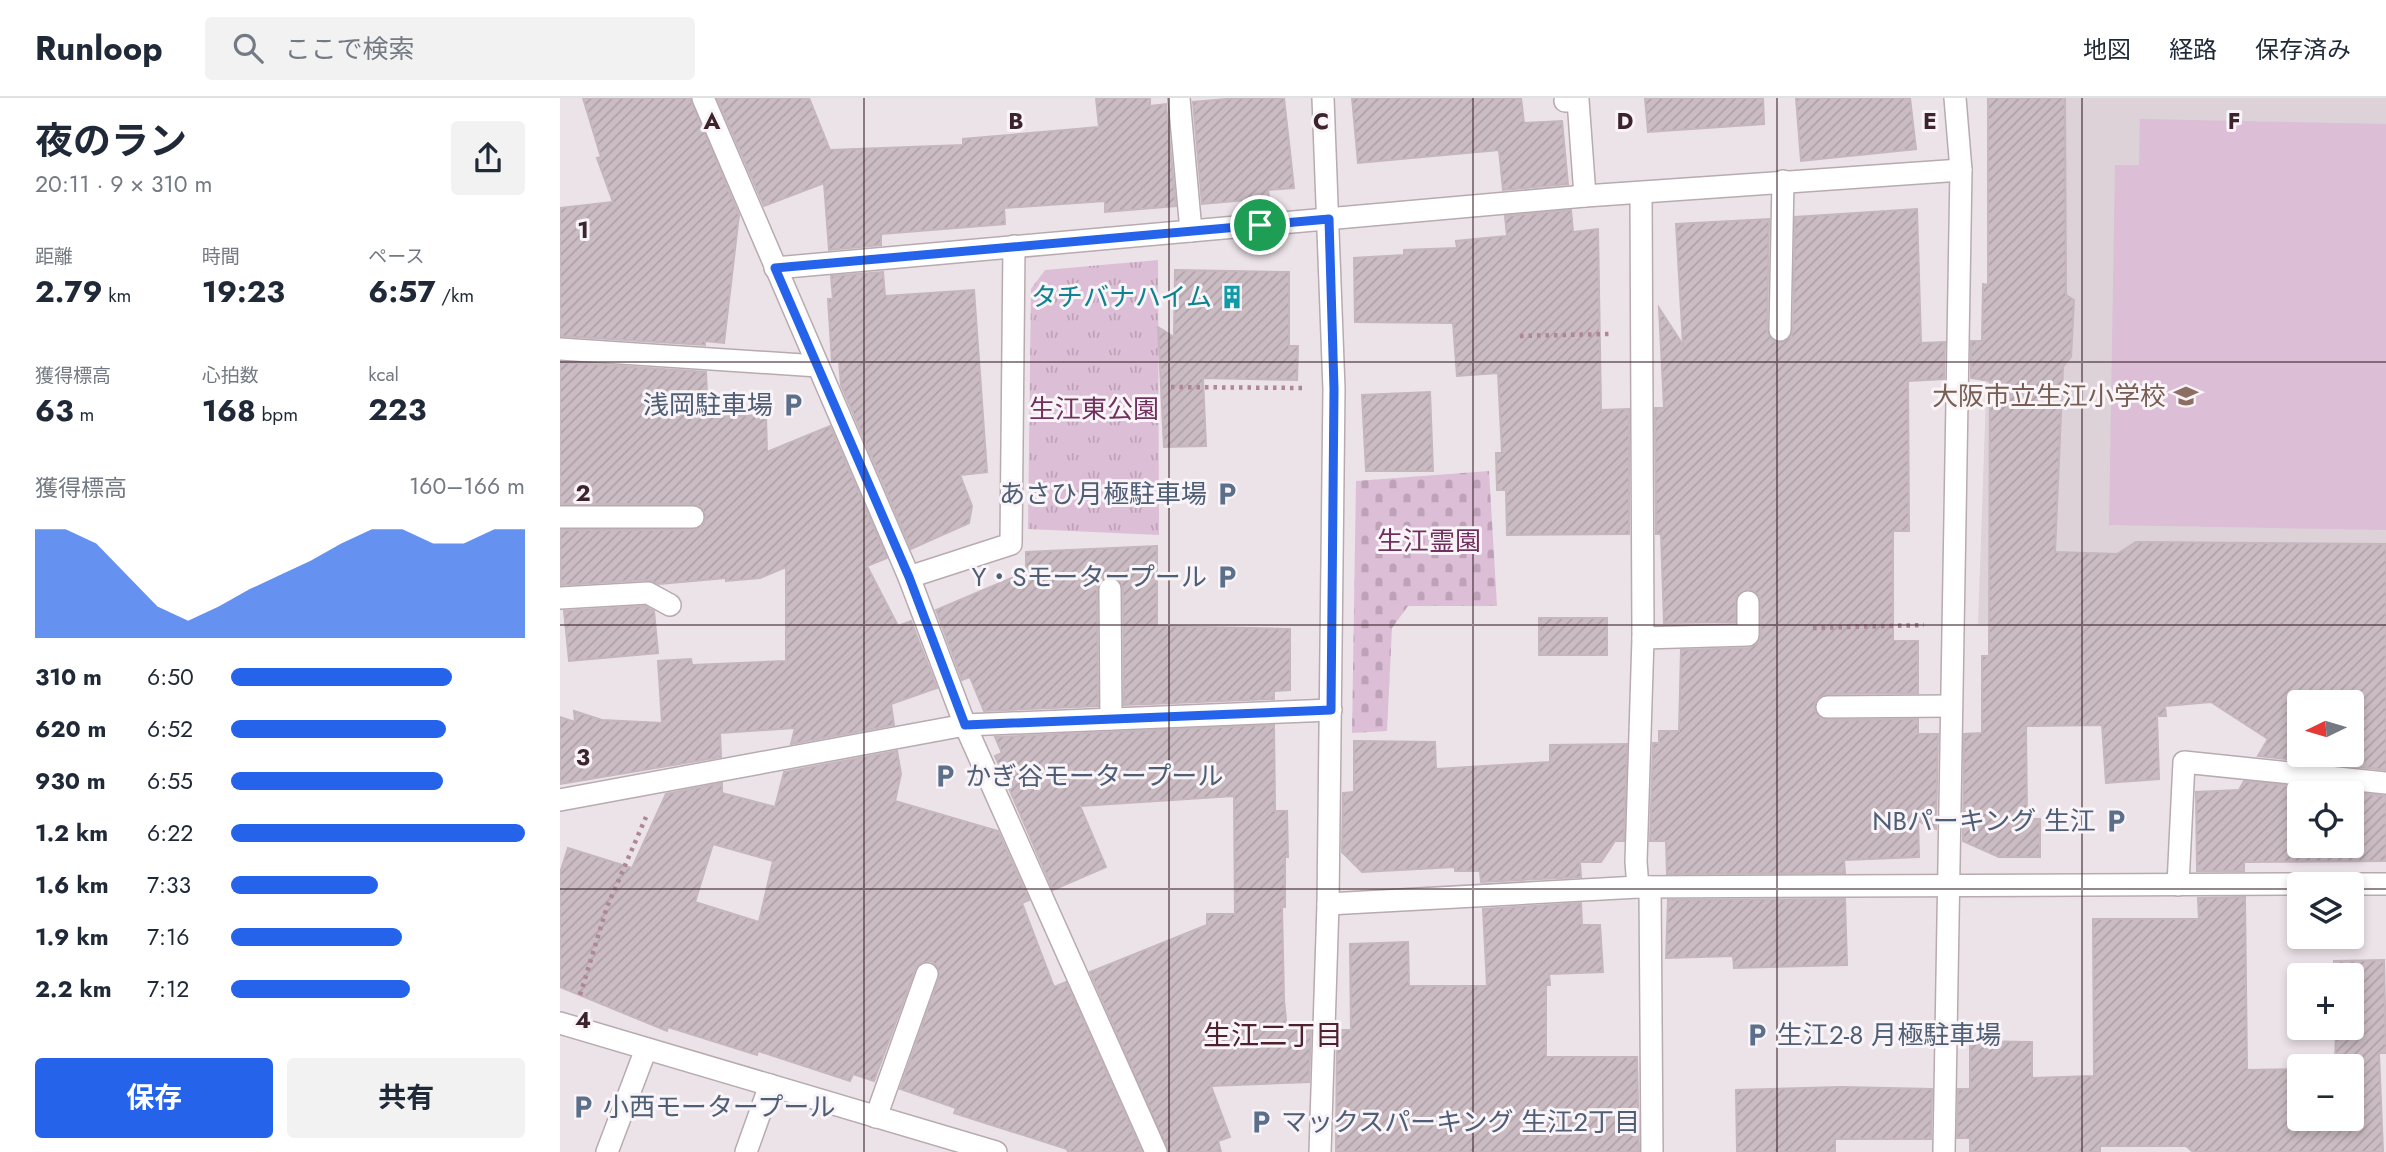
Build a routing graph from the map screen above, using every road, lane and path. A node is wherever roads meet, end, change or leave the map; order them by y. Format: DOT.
graph roads {
  1 [pos="703,98"];
  2 [pos="1179,98"];
  3 [pos="1323,98"];
  4 [pos="1955,98"];
  5 [pos="1565,101"];
  6 [pos="1961,170"];
  7 [pos="1783,181"];
  8 [pos="1641,193"];
  9 [pos="1586,197"];
  10 [pos="1329,219"];
  11 [pos="1191,231"];
  12 [pos="1014,246"];
  13 [pos="775,268"];
  14 [pos="1780,330"];
  15 [pos="1642,333"];
  16 [pos="1520,336"];
  17 [pos="560,349"];
  18 [pos="818,366"];
  19 [pos="1171,387"];
  20 [pos="1334,389"];
  21 [pos="560,517"];
  22 [pos="693,517"];
  23 [pos="909,577"];
  24 [pos="1110,589"];
  25 [pos="560,598"];
  26 [pos="1748,602"];
  27 [pos="670,604"];
  28 [pos="1951,624"];
  29 [pos="1813,628"];
  30 [pos="1643,638"];
  31 [pos="1950,706"];
  32 [pos="1827,707"];
  33 [pos="1331,710"];
  34 [pos="1111,719"];
  35 [pos="965,725"];
  36 [pos="663,781"];
  37 [pos="2386,783"];
  38 [pos="560,800"];
  39 [pos="2287,884"];
  40 [pos="2364,884"];
  41 [pos="2386,884"];
  42 [pos="2178,885"];
  43 [pos="1950,886"];
  44 [pos="1644,887"];
  45 [pos="1328,904"];
  46 [pos="927,974"];
  47 [pos="565,1025"];
  48 [pos="646,1049"];
  49 [pos="770,1085"];
  50 [pos="876,1117"];
  51 [pos="607,1152"];
  52 [pos="746,1152"];
  53 [pos="996,1152"];
  54 [pos="1156,1152"];
  55 [pos="1320,1152"];
  56 [pos="1652,1152"];
  57 [pos="1944,1152"];
  1 -- 13 [label="street"];
  2 -- 11 [label="street"];
  3 -- 10 [label="street"];
  4 -- 6 [label="street"];
  5 -- 9 [label="street"];
  6 -- 7 [label="street"];
  6 -- 28 [label="street"];
  7 -- 8 [label="street"];
  7 -- 14 [label="street"];
  8 -- 9 [label="street"];
  8 -- 15 [label="street"];
  9 -- 10 [label="street"];
  10 -- 11 [label="street"];
  10 -- 20 [label="street"];
  11 -- 12 [label="street"];
  12 -- 13 [label="street"];
  12 -- 23 [label="street"];
  13 -- 18 [label="street"];
  15 -- 16 [label="path"];
  15 -- 30 [label="street"];
  17 -- 18 [label="street"];
  18 -- 23 [label="street"];
  19 -- 20 [label="path"];
  20 -- 33 [label="street"];
  21 -- 22 [label="street"];
  23 -- 35 [label="street"];
  24 -- 34 [label="street"];
  25 -- 27 [label="street"];
  26 -- 30 [label="street"];
  28 -- 29 [label="path"];
  28 -- 31 [label="street"];
  30 -- 44 [label="street"];
  31 -- 32 [label="street"];
  31 -- 43 [label="street"];
  33 -- 34 [label="street"];
  33 -- 45 [label="street"];
  34 -- 35 [label="street"];
  35 -- 36 [label="street"];
  35 -- 54 [label="street"];
  36 -- 38 [label="street"];
  36 -- 47 [label="path"];
  37 -- 42 [label="street"];
  39 -- 42 [label="street"];
  40 -- 41 [label="street"];
  42 -- 43 [label="street"];
  43 -- 44 [label="street"];
  43 -- 57 [label="street"];
  44 -- 45 [label="street"];
  44 -- 56 [label="street"];
  45 -- 55 [label="street"];
  46 -- 50 [label="street"];
  47 -- 48 [label="street"];
  48 -- 49 [label="street"];
  48 -- 51 [label="street"];
  49 -- 50 [label="street"];
  49 -- 52 [label="street"];
  50 -- 53 [label="street"];
}
